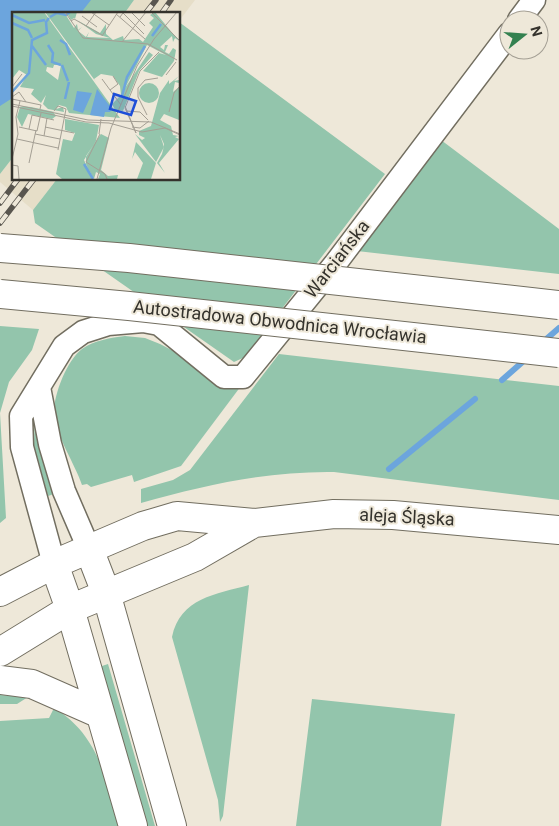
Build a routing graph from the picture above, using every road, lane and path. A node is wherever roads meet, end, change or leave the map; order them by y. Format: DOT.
graph roads {
  1 [pos="499,47"];
  2 [pos="0,248"];
  3 [pos="0,294"];
  4 [pos="559,305"];
  5 [pos="559,353"];
  6 [pos="39,387"];
  7 [pos="254,523"];
  8 [pos="559,530"];
  9 [pos="89,549"];
  10 [pos="54,564"];
  11 [pos="0,592"];
  12 [pos="106,593"];
  13 [pos="70,610"];
  14 [pos="0,652"];
  15 [pos="0,680"];
  16 [pos="100,714"];
  17 [pos="133,826"];
  18 [pos="172,826"];
  1 -- 6 [label="street, Warciańska"];
  2 -- 4 [label="main road, bridge"];
  3 -- 5 [label="main road, Autostradowa Obwodnica Wrocławia, bridge"];
  6 -- 9 [label="street"];
  6 -- 10 [label="street, Warciańska"];
  7 -- 8 [label="main road, aleja Śląska"];
  7 -- 9 [label="main road, aleja Śląska"];
  7 -- 12 [label="main road, aleja Śląska"];
  9 -- 10 [label="main road, aleja Śląska"];
  9 -- 12 [label="main road"];
  10 -- 11 [label="main road, aleja Śląska"];
  10 -- 13 [label="main road"];
  12 -- 13 [label="main road, aleja Śląska"];
  12 -- 18 [label="main road"];
  13 -- 14 [label="main road, aleja Śląska"];
  13 -- 16 [label="main road"];
  15 -- 16 [label="main road"];
  16 -- 17 [label="main road"];
}
